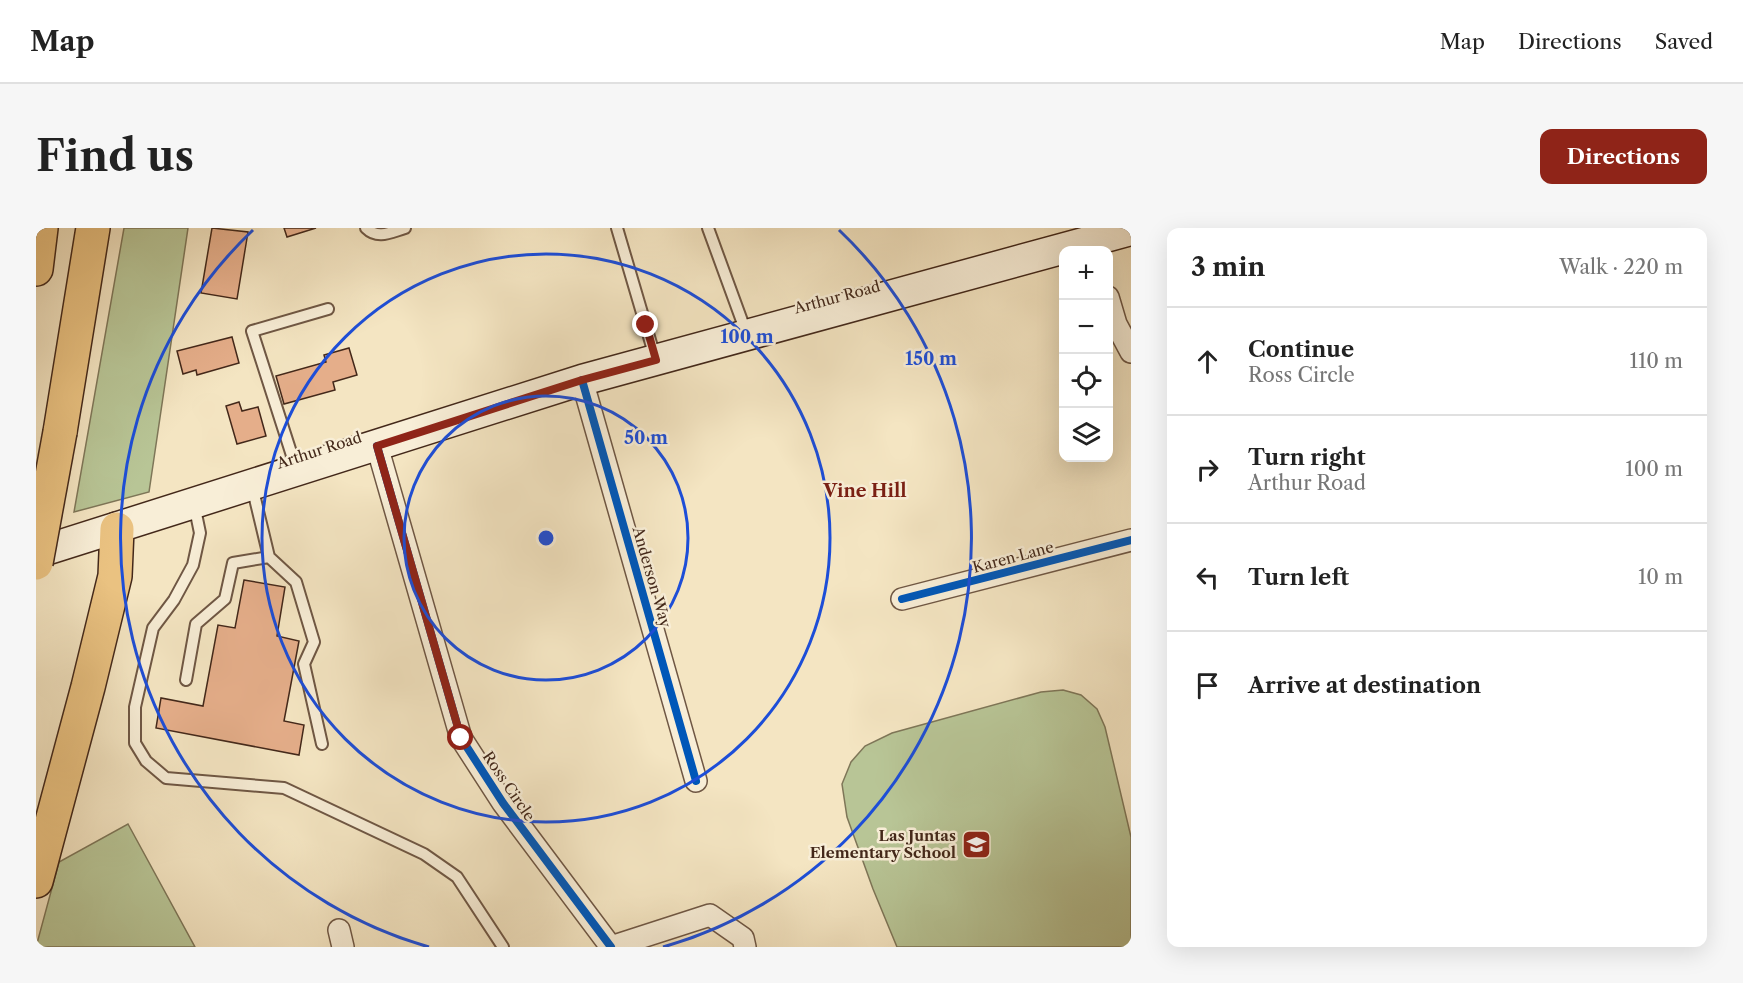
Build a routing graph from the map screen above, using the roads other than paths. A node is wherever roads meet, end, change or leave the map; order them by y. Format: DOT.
graph roads {
  1 [pos="41,228"];
  2 [pos="93,228"];
  3 [pos="366,228"];
  4 [pos="405,228"];
  5 [pos="617,228"];
  6 [pos="708,228"];
  7 [pos="1131,230"];
  8 [pos="1094,246"];
  9 [pos="1059,255"];
  10 [pos="36,269"];
  11 [pos="1109,300"];
  12 [pos="328,309"];
  13 [pos="747,335"];
  14 [pos="1131,352"];
  15 [pos="656,360"];
  16 [pos="582,380"];
  17 [pos="377,446"];
  18 [pos="297,471"];
  19 [pos="252,486"];
  20 [pos="194,504"];
  21 [pos="117,529"];
  22 [pos="1131,540"];
  23 [pos="36,553"];
  24 [pos="269,556"];
  25 [pos="36,563"];
  26 [pos="902,599"];
  27 [pos="186,680"];
  28 [pos="322,744"];
  29 [pos="696,781"];
  30 [pos="36,881"];
  31 [pos="503,947"];
  32 [pos="745,947"];
  1 -- 10 [label="highway"];
  2 -- 25 [label="highway, bridge"];
  3 -- 4 [label="lane"];
  5 -- 15 [label="lane"];
  6 -- 13 [label="lane"];
  7 -- 8 [label="main road, Arthur Road"];
  9 -- 13 [label="main road, Arthur Road"];
  11 -- 14 [label="street"];
  12 -- 18 [label="lane"];
  13 -- 15 [label="main road, Arthur Road"];
  15 -- 16 [label="main road, Arthur Road"];
  16 -- 17 [label="main road, Arthur Road"];
  16 -- 29 [label="street, Anderson Way"];
  17 -- 18 [label="main road, Arthur Road"];
  17 -- 32 [label="street, Ross Circle"];
  18 -- 19 [label="main road, Arthur Road"];
  19 -- 20 [label="main road, Arthur Road"];
  19 -- 24 [label="lane"];
  20 -- 21 [label="main road, Arthur Road"];
  20 -- 31 [label="lane"];
  21 -- 23 [label="main road, Arthur Road"];
  21 -- 30 [label="highway"];
  22 -- 26 [label="street, Karen Lane"];
  24 -- 27 [label="lane"];
  24 -- 28 [label="lane"];
}
